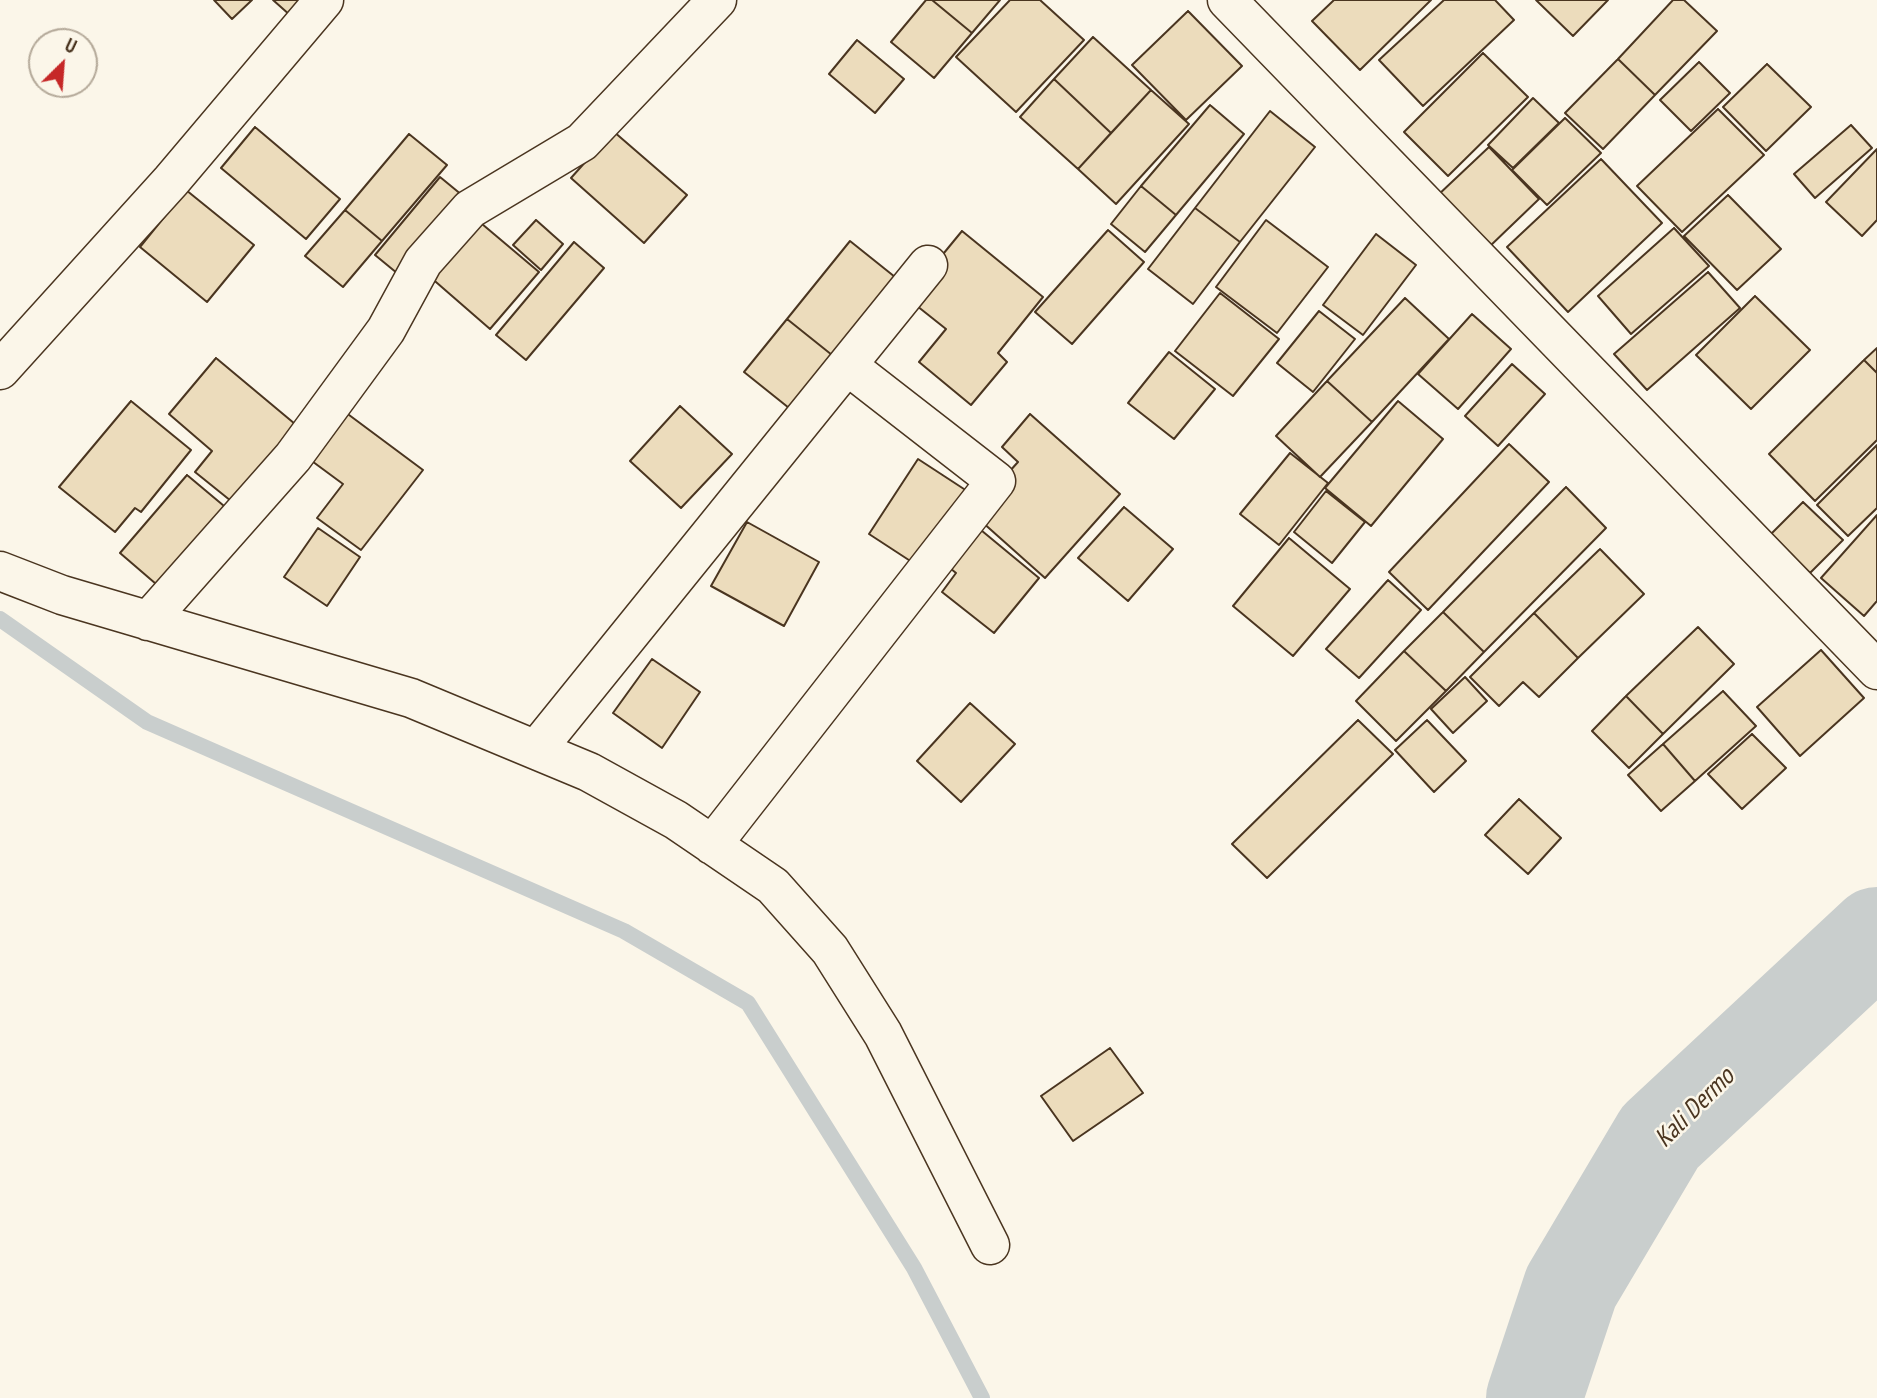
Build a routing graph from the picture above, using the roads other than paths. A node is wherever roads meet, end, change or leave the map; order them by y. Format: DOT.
graph roads {
  1 [pos="324,0"];
  2 [pos="717,0"];
  3 [pos="1227,0"];
  4 [pos="929,265"];
  5 [pos="848,366"];
  6 [pos="0,370"];
  7 [pos="0,571"];
  8 [pos="148,621"];
  9 [pos="1877,670"];
  10 [pos="536,750"];
  11 [pos="712,845"];
  12 [pos="990,1245"];
  1 -- 6 [label="street"];
  2 -- 8 [label="street"];
  3 -- 9 [label="street"];
  4 -- 5 [label="street"];
  5 -- 10 [label="street"];
  5 -- 11 [label="street"];
  7 -- 8 [label="street"];
  8 -- 10 [label="street"];
  10 -- 11 [label="street"];
  11 -- 12 [label="street"];
}
